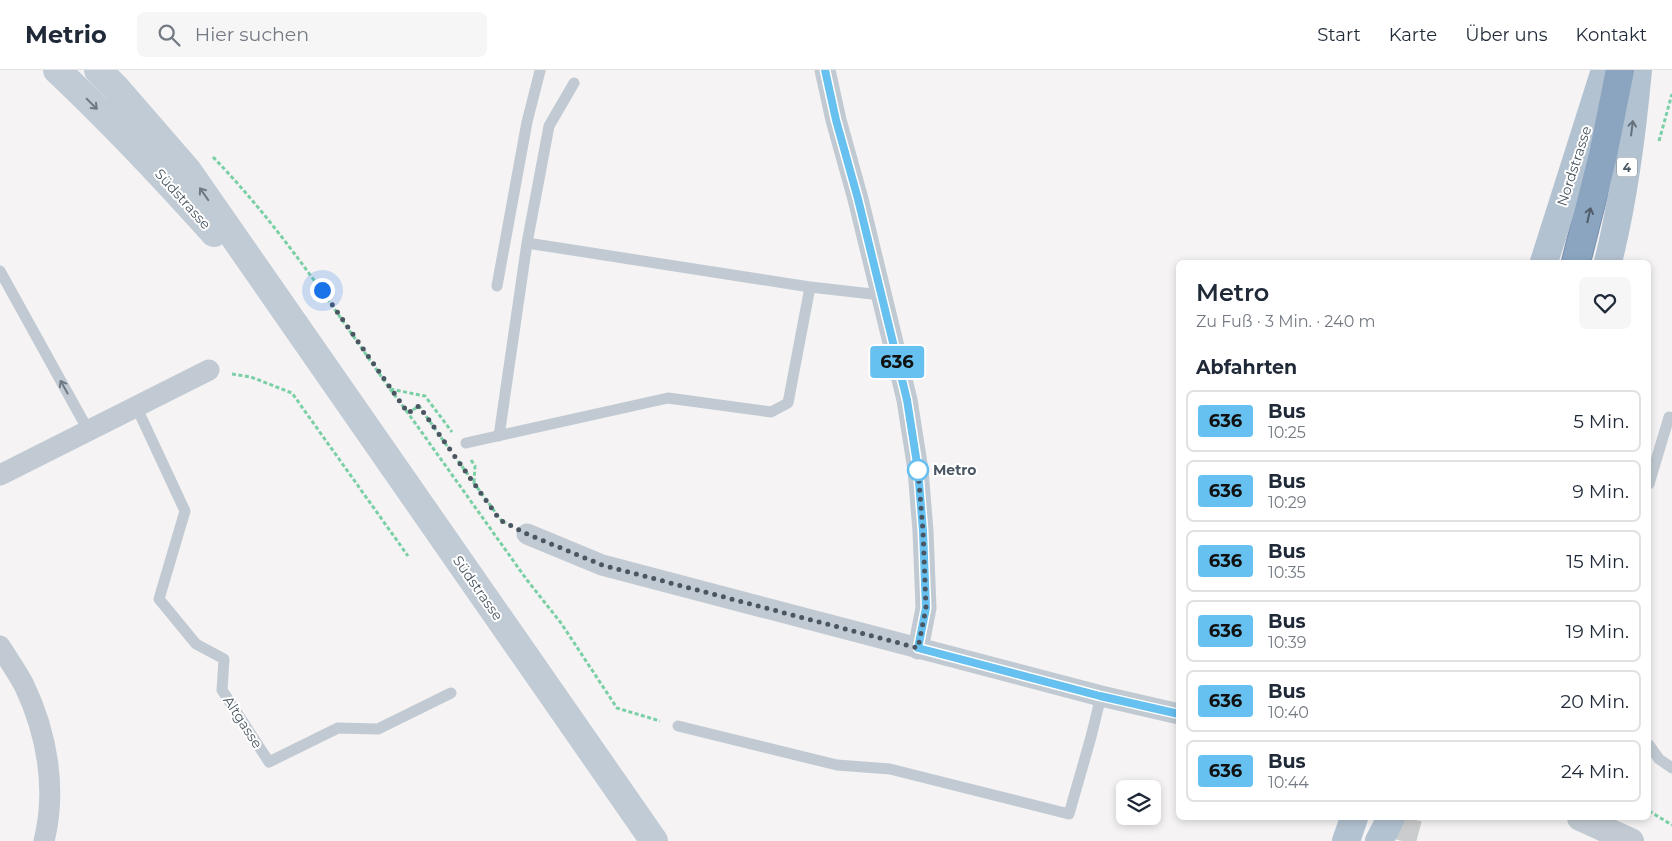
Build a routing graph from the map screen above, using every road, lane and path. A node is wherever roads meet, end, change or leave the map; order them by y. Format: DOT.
graph roads {
  1 [pos="57,70"];
  2 [pos="98,70"];
  3 [pos="825,70"];
  4 [pos="1605,70"];
  5 [pos="1620,70"];
  6 [pos="1638,70"];
  7 [pos="540,71"];
  8 [pos="574,83"];
  9 [pos="207,150"];
  10 [pos="527,243"];
  11 [pos="1545,260"];
  12 [pos="1577,260"];
  13 [pos="1608,260"];
  14 [pos="0,271"];
  15 [pos="497,286"];
  16 [pos="810,287"];
  17 [pos="881,295"];
  18 [pos="303,334"];
  19 [pos="209,370"];
  20 [pos="390,389"];
  21 [pos="136,406"];
  22 [pos="408,413"];
  23 [pos="1669,417"];
  24 [pos="88,430"];
  25 [pos="499,436"];
  26 [pos="464,445"];
  27 [pos="452,452"];
  28 [pos="457,460"];
  29 [pos="0,475"];
  30 [pos="1651,477"];
  31 [pos="474,482"];
  32 [pos="527,534"];
  33 [pos="408,556"];
  34 [pos="0,646"];
  35 [pos="918,648"];
  36 [pos="451,693"];
  37 [pos="1100,696"];
  38 [pos="1176,713"];
  39 [pos="678,726"];
  40 [pos="1651,748"];
  41 [pos="1672,768"];
  42 [pos="1651,812"];
  43 [pos="1353,820"];
  44 [pos="1390,820"];
  45 [pos="1585,820"];
  46 [pos="1672,825"];
  47 [pos="44,841"];
  48 [pos="654,841"];
  49 [pos="1346,841"];
  50 [pos="1379,841"];
  51 [pos="1632,841"];
  1 -- 18 [label="main road, Südstrasse, one-way"];
  18 -- 2 [label="main road, Südstrasse, one-way"];
  3 -- 17 [label="street"];
  4 -- 11 [label="main road, Nordstrasse"];
  12 -- 5 [label="highway, one-way"];
  13 -- 6 [label="main road, 4, one-way"];
  7 -- 15 [label="lane"];
  8 -- 10 [label="lane"];
  9 -- 20 [label="path"];
  10 -- 16 [label="lane"];
  10 -- 25 [label="lane"];
  24 -- 14 [label="lane, one-way"];
  16 -- 17 [label="lane"];
  16 -- 25 [label="lane"];
  17 -- 35 [label="street"];
  18 -- 48 [label="main road, Südstrasse"];
  19 -- 21 [label="street"];
  19 -- 33 [label="path"];
  20 -- 22 [label="path"];
  20 -- 26 [label="path"];
  21 -- 24 [label="street"];
  21 -- 36 [label="lane, Altgasse"];
  22 -- 27 [label="path"];
  22 -- 39 [label="path"];
  23 -- 30 [label="lane"];
  24 -- 29 [label="street"];
  25 -- 26 [label="lane"];
  26 -- 31 [label="path"];
  28 -- 31 [label="path"];
  31 -- 32 [label="path"];
  32 -- 35 [label="street"];
  34 -- 47 [label="street"];
  35 -- 37 [label="street"];
  37 -- 38 [label="street"];
  37 -- 39 [label="lane"];
  40 -- 41 [label="lane"];
  42 -- 46 [label="path"];
  43 -- 49 [label="main road"];
  44 -- 50 [label="main road"];
  45 -- 51 [label="street"];
}
